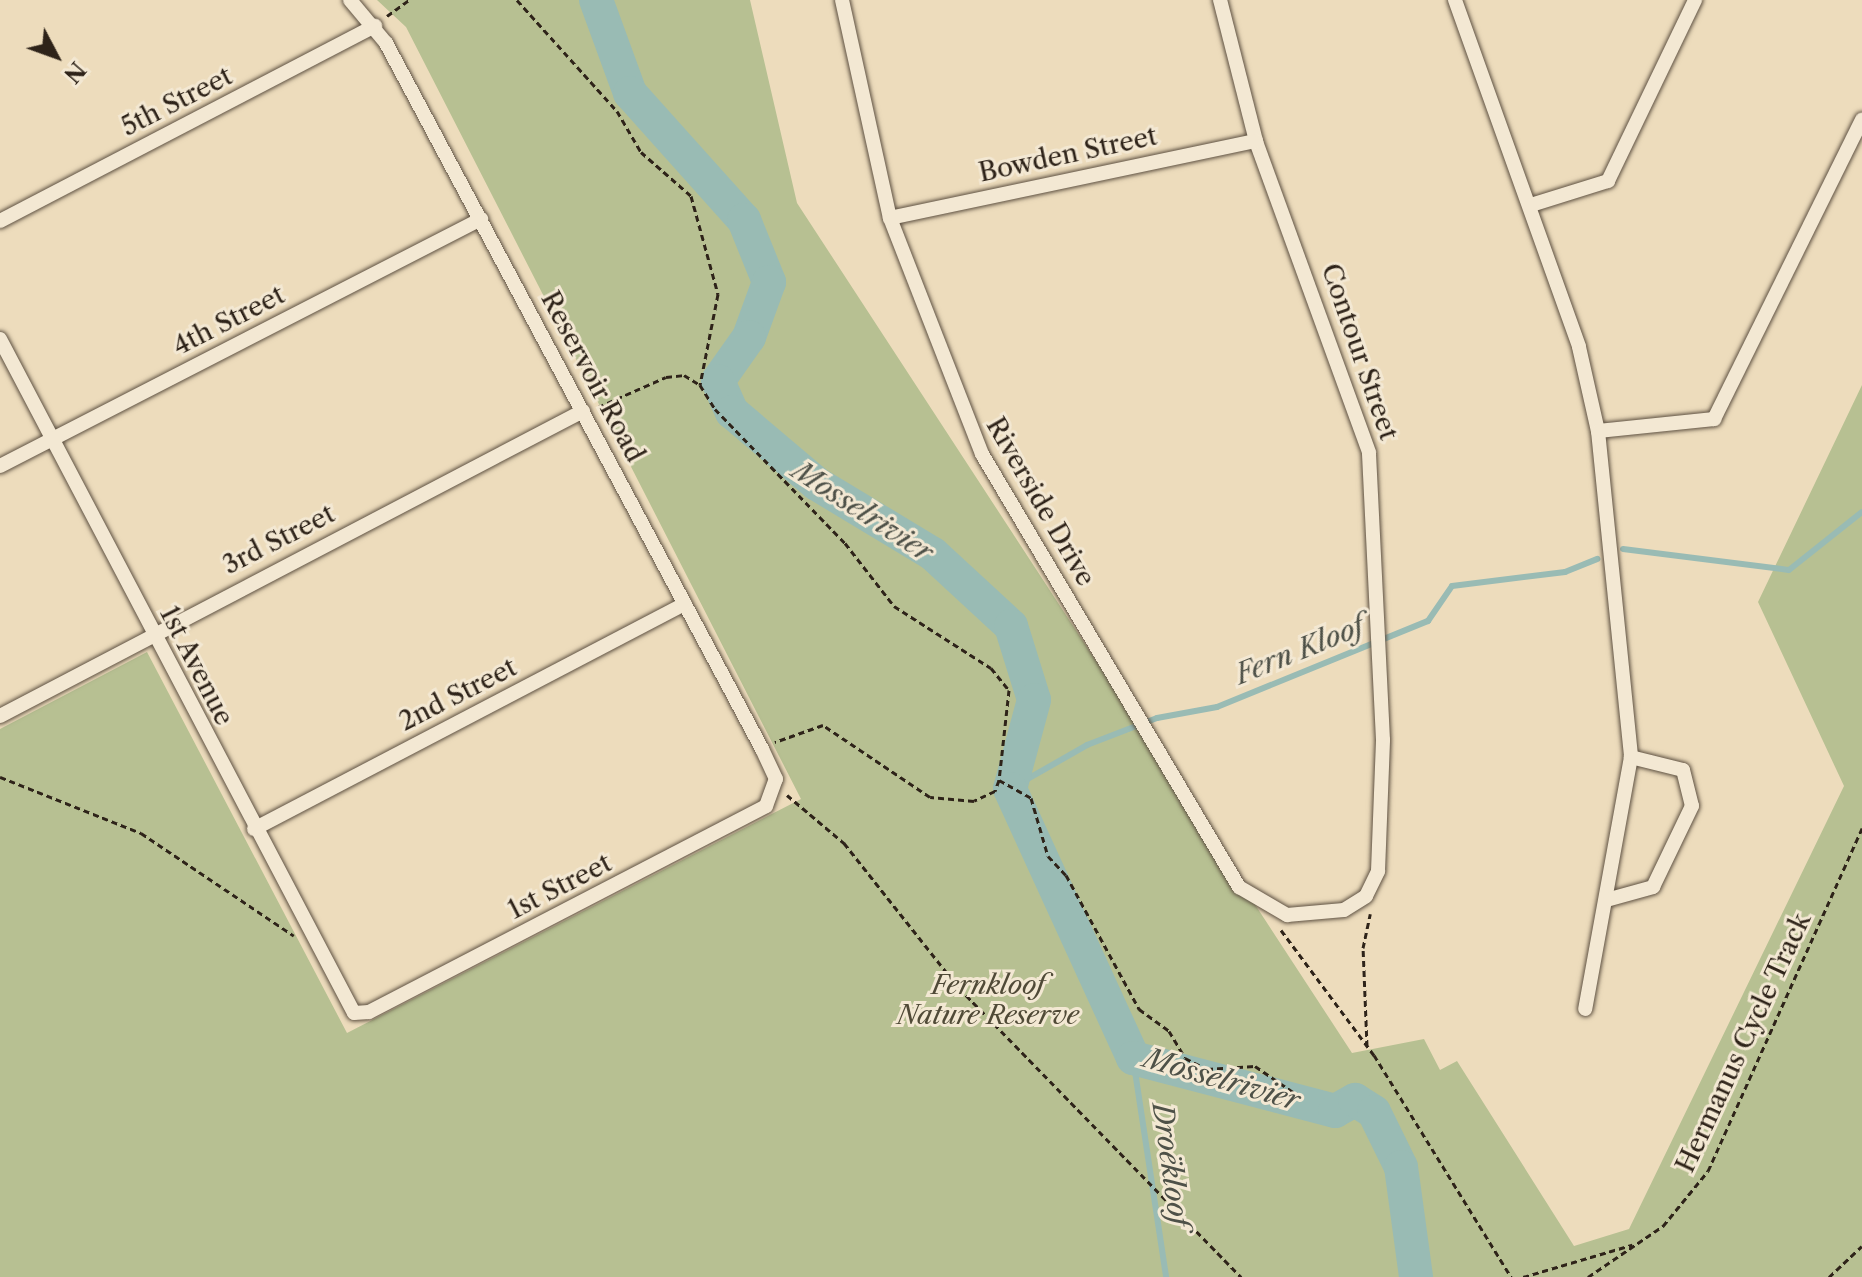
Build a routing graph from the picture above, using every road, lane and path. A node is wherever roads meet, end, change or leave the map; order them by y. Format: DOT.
graph roads {
  1 [pos="350,0"];
  2 [pos="409,0"];
  3 [pos="517,0"];
  4 [pos="842,0"];
  5 [pos="1220,0"];
  6 [pos="1455,0"];
  7 [pos="1688,2"];
  8 [pos="375,26"];
  9 [pos="1862,120"];
  10 [pos="1256,141"];
  11 [pos="1531,205"];
  12 [pos="890,218"];
  13 [pos="481,219"];
  14 [pos="0,221"];
  15 [pos="0,339"];
  16 [pos="700,385"];
  17 [pos="583,411"];
  18 [pos="1598,431"];
  19 [pos="51,439"];
  20 [pos="0,466"];
  21 [pos="685,604"];
  22 [pos="152,633"];
  23 [pos="0,716"];
  24 [pos="762,749"];
  25 [pos="1631,757"];
  26 [pos="0,777"];
  27 [pos="999,780"];
  28 [pos="776,786"];
  29 [pos="1862,828"];
  30 [pos="254,829"];
  31 [pos="1610,899"];
  32 [pos="1372,902"];
  33 [pos="1266,909"];
  34 [pos="317,949"];
  35 [pos="1585,1009"];
  36 [pos="354,1013"];
  37 [pos="1367,1047"];
  38 [pos="1296,1094"];
  39 [pos="1639,1243"];
  40 [pos="1862,1246"];
  41 [pos="1241,1277"];
  42 [pos="1511,1277"];
  43 [pos="1523,1277"];
  44 [pos="1588,1277"];
  45 [pos="1829,1277"];
  1 -- 8 [label="street, Reservoir Road"];
  2 -- 8 [label="path"];
  3 -- 16 [label="path"];
  4 -- 12 [label="street, Riverside Drive"];
  5 -- 10 [label="street, Contour Street"];
  6 -- 11 [label="street"];
  7 -- 11 [label="street"];
  8 -- 13 [label="street, Reservoir Road"];
  8 -- 14 [label="street, 5th Street"];
  9 -- 18 [label="street"];
  10 -- 12 [label="street, Bowden Street"];
  10 -- 33 [label="street, Contour Street"];
  11 -- 18 [label="street"];
  12 -- 33 [label="street, Riverside Drive"];
  13 -- 17 [label="street, Reservoir Road"];
  13 -- 19 [label="street, 4th Street"];
  15 -- 19 [label="street, 1st Avenue"];
  16 -- 17 [label="path"];
  16 -- 27 [label="path"];
  17 -- 21 [label="street, Reservoir Road"];
  17 -- 22 [label="street, 3rd Street"];
  18 -- 25 [label="street"];
  19 -- 20 [label="street, 4th Street"];
  19 -- 22 [label="street, 1st Avenue"];
  21 -- 24 [label="street, Reservoir Road"];
  21 -- 30 [label="street, 2nd Street"];
  22 -- 23 [label="street, 3rd Street"];
  22 -- 30 [label="street, 1st Avenue"];
  24 -- 27 [label="path"];
  24 -- 28 [label="street, Reservoir Road"];
  25 -- 31 [label="street"];
  25 -- 31 [label="street"];
  26 -- 34 [label="path"];
  27 -- 38 [label="path"];
  28 -- 36 [label="street, 1st Street"];
  28 -- 41 [label="path"];
  29 -- 39 [label="path, Hermanus Cycle Track"];
  30 -- 34 [label="street, 1st Avenue"];
  31 -- 35 [label="street"];
  32 -- 37 [label="path"];
  33 -- 37 [label="path"];
  34 -- 36 [label="street, 1st Avenue"];
  37 -- 42 [label="path"];
  39 -- 43 [label="path"];
  39 -- 44 [label="path, Hermanus Cycle Track"];
  40 -- 45 [label="path"];
}
